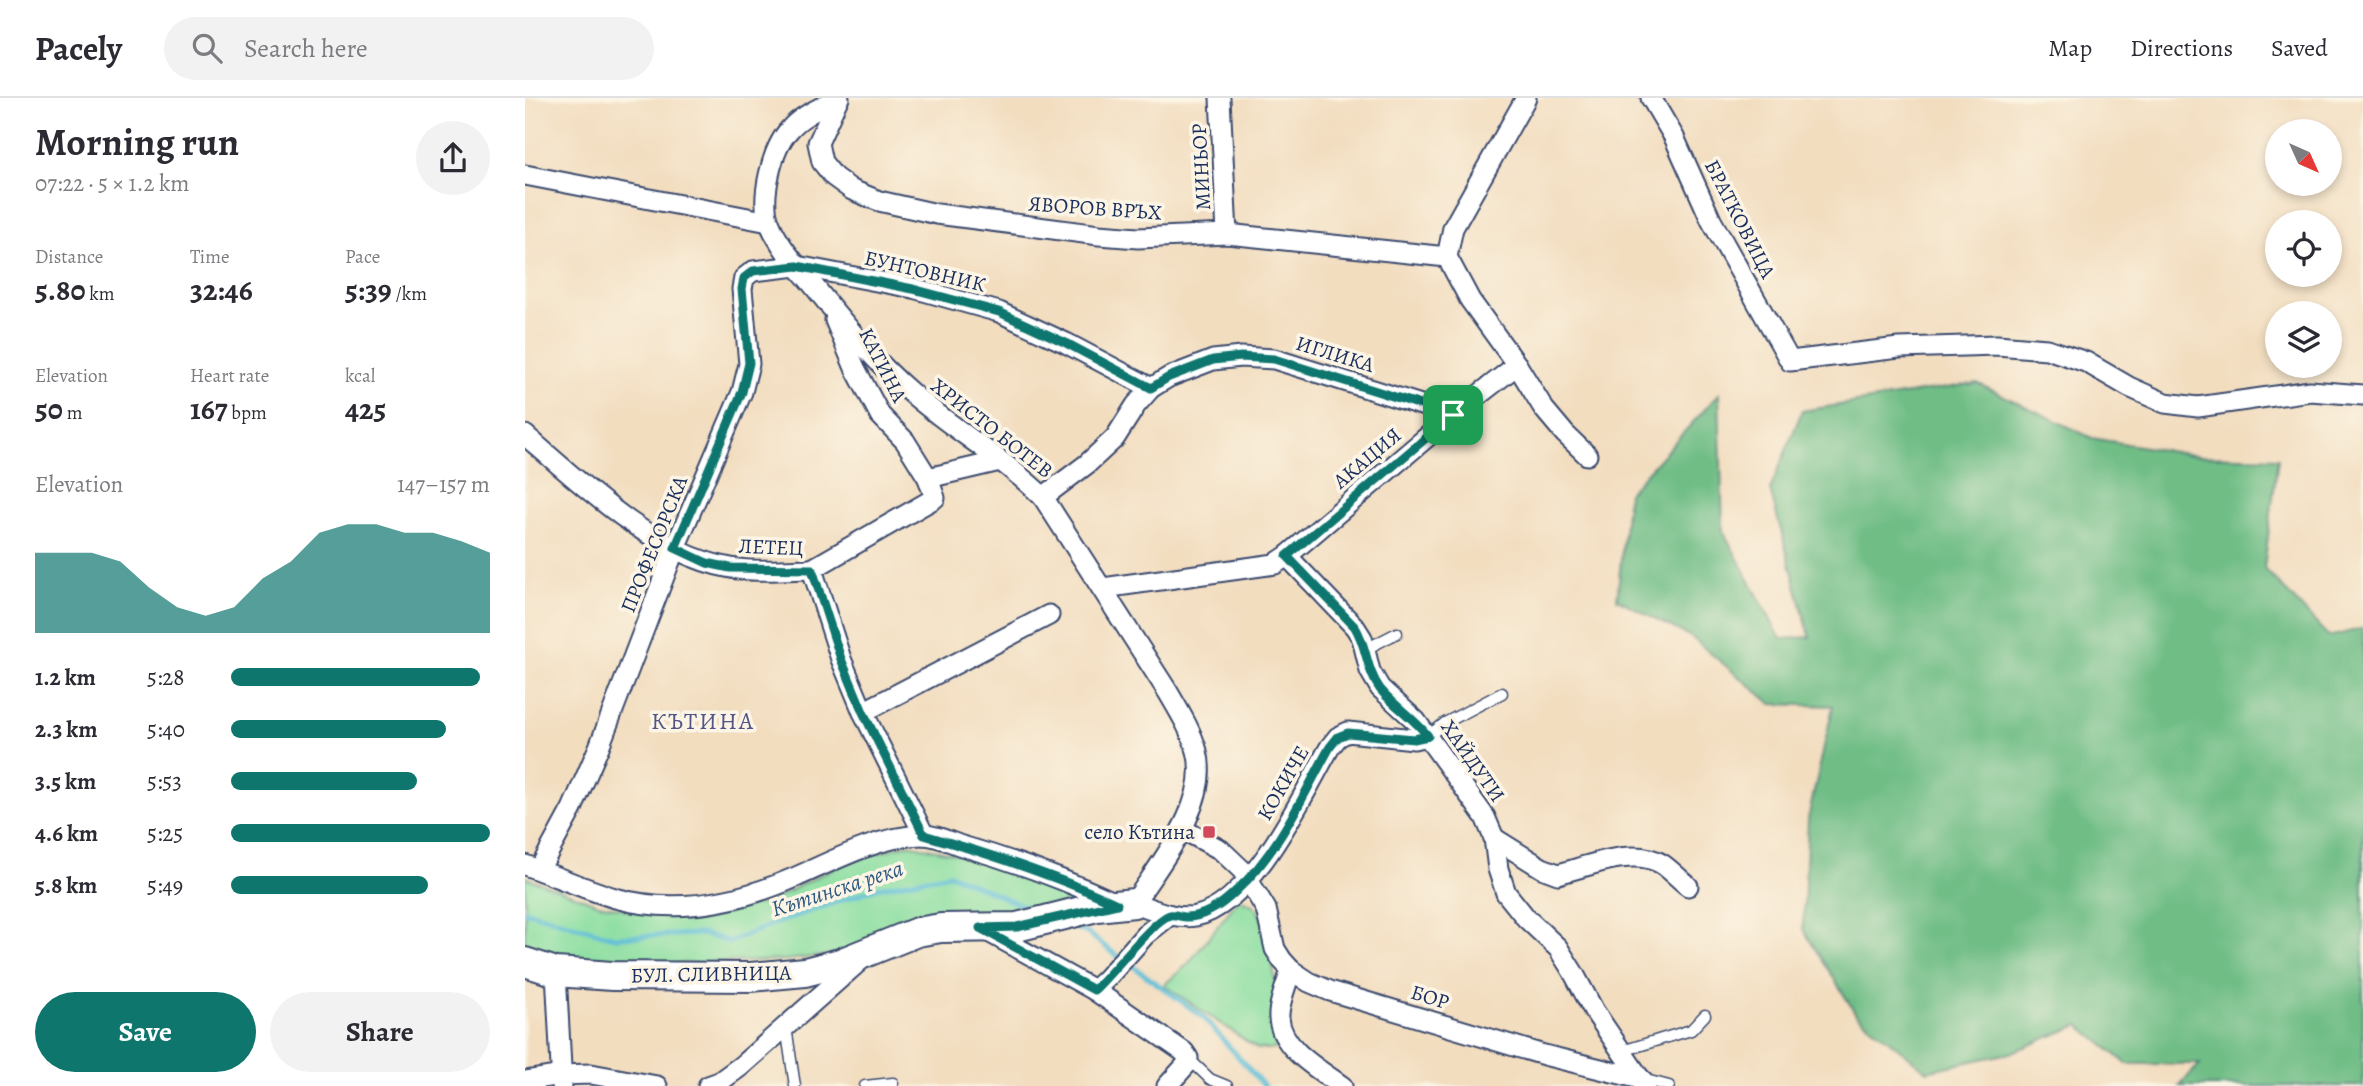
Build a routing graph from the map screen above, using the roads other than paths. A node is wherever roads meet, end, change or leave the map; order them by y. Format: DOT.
graph roads {
  1 [pos="838,98"];
  2 [pos="1220,98"];
  3 [pos="1526,98"];
  4 [pos="1651,98"];
  5 [pos="525,175"];
  6 [pos="768,222"];
  7 [pos="1227,233"];
  8 [pos="1447,257"];
  9 [pos="797,266"];
  10 [pos="828,303"];
  11 [pos="1517,365"];
  12 [pos="1151,388"];
  13 [pos="2363,395"];
  14 [pos="1453,415"];
  15 [pos="525,435"];
  16 [pos="1587,455"];
  17 [pos="1000,461"];
  18 [pos="929,478"];
  19 [pos="1043,497"];
  20 [pos="675,548"];
  21 [pos="1287,556"];
  22 [pos="812,569"];
  23 [pos="1103,588"];
  24 [pos="1049,615"];
  25 [pos="1397,633"];
  26 [pos="1364,650"];
  27 [pos="1502,693"];
  28 [pos="863,712"];
  29 [pos="1428,736"];
  30 [pos="1182,830"];
  31 [pos="924,835"];
  32 [pos="1495,838"];
  33 [pos="532,868"];
  34 [pos="1688,886"];
  35 [pos="1253,887"];
  36 [pos="1116,905"];
  37 [pos="1170,915"];
  38 [pos="980,928"];
  39 [pos="874,949"];
  40 [pos="525,962"];
  41 [pos="1291,970"];
  42 [pos="556,972"];
  43 [pos="1100,984"];
  44 [pos="1705,1015"];
  45 [pos="786,1027"];
  46 [pos="1622,1051"];
  47 [pos="1188,1058"];
  48 [pos="525,1081"];
  49 [pos="561,1081"];
  50 [pos="893,1083"];
  51 [pos="1643,1083"];
  52 [pos="657,1086"];
  53 [pos="708,1086"];
  54 [pos="795,1086"];
  55 [pos="865,1086"];
  56 [pos="1167,1086"];
  57 [pos="1227,1086"];
  58 [pos="1342,1086"];
  59 [pos="1669,1086"];
  1 -- 6 [label="street"];
  1 -- 7 [label="street, ЯВОРОВ ВРЪХ"];
  2 -- 7 [label="street, МИНЬОР"];
  3 -- 8 [label="street"];
  4 -- 13 [label="street, БРАТКОВИЦА"];
  5 -- 6 [label="street"];
  6 -- 9 [label="street, ХРИСТО БОТЕВ"];
  7 -- 8 [label="street, ЯВОРОВ ВРЪХ"];
  8 -- 11 [label="street"];
  9 -- 10 [label="street, ХРИСТО БОТЕВ"];
  9 -- 12 [label="street, БУНТОВНИК"];
  9 -- 20 [label="street, ПРОФЕСОРСКА"];
  10 -- 17 [label="street, ХРИСТО БОТЕВ"];
  10 -- 18 [label="street, КАТИНА"];
  11 -- 14 [label="street, АКАЦИЯ"];
  11 -- 16 [label="street"];
  12 -- 14 [label="street, ИГЛИКА"];
  12 -- 19 [label="street, ИГЛИКА"];
  14 -- 21 [label="street, АКАЦИЯ"];
  15 -- 20 [label="street, ЛЕТЕЦ"];
  17 -- 18 [label="street"];
  17 -- 19 [label="street, ХРИСТО БОТЕВ"];
  18 -- 22 [label="street"];
  19 -- 23 [label="street, ХРИСТО БОТЕВ"];
  20 -- 22 [label="street, ЛЕТЕЦ"];
  20 -- 33 [label="street, ПРОФЕСОРСКА"];
  21 -- 23 [label="street, АКАЦИЯ"];
  21 -- 26 [label="street, ХАЙДУТИ"];
  22 -- 28 [label="street, ЛЕТЕЦ"];
  23 -- 30 [label="street, ХРИСТО БОТЕВ"];
  24 -- 28 [label="street"];
  25 -- 26 [label="lane"];
  26 -- 29 [label="street, ХАЙДУТИ"];
  27 -- 29 [label="lane"];
  28 -- 31 [label="street, ЛЕТЕЦ"];
  29 -- 32 [label="street, ХАЙДУТИ"];
  29 -- 35 [label="street, КОКИЧЕ"];
  30 -- 35 [label="street"];
  30 -- 36 [label="street, ХРИСТО БОТЕВ"];
  31 -- 33 [label="street"];
  31 -- 36 [label="street"];
  32 -- 34 [label="street"];
  32 -- 46 [label="street, ХАЙДУТИ"];
  35 -- 37 [label="street"];
  35 -- 41 [label="street, БОР"];
  36 -- 37 [label="street"];
  36 -- 38 [label="street"];
  37 -- 43 [label="street"];
  38 -- 39 [label="street, БУЛ. СЛИВНИЦА"];
  38 -- 43 [label="street, БУЛ. СЛИВНИЦА"];
  39 -- 42 [label="street, БУЛ. СЛИВНИЦА"];
  39 -- 45 [label="street"];
  40 -- 42 [label="street, БУЛ. СЛИВНИЦА"];
  41 -- 51 [label="street, БОР"];
  41 -- 58 [label="street"];
  42 -- 49 [label="street"];
  43 -- 47 [label="street, БУЛ. СЛИВНИЦА"];
  44 -- 46 [label="lane"];
  45 -- 53 [label="street"];
  45 -- 54 [label="lane"];
  46 -- 51 [label="street, ХАЙДУТИ"];
  47 -- 56 [label="street"];
  47 -- 57 [label="lane"];
  48 -- 49 [label="street"];
  49 -- 52 [label="street"];
  50 -- 55 [label="lane"];
  51 -- 59 [label="lane"];
}
